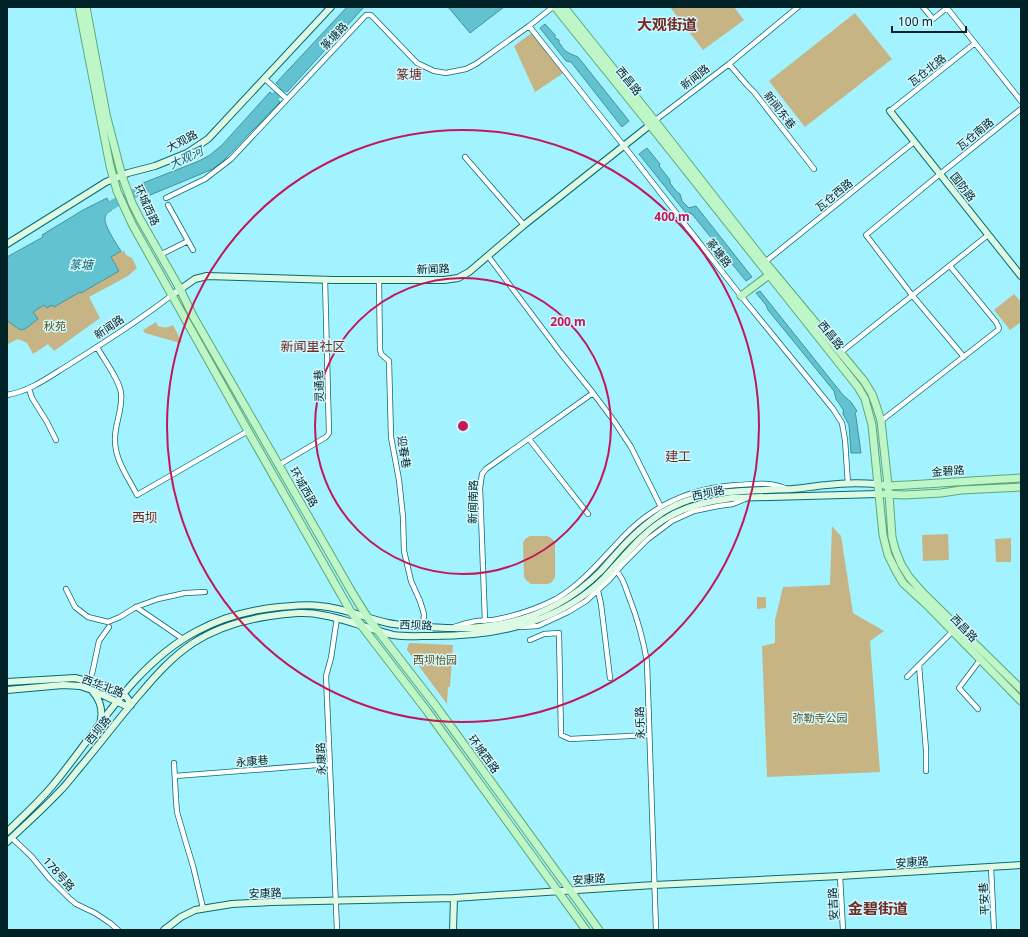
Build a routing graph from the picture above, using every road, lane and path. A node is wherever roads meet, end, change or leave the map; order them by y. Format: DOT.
graph roads {
  1 [pos="79,7"];
  2 [pos="86,7"];
  3 [pos="331,7"];
  4 [pos="554,7"];
  5 [pos="564,7"];
  6 [pos="798,7"];
  7 [pos="923,7"];
  8 [pos="948,8"];
  9 [pos="529,26"];
  10 [pos="975,43"];
  11 [pos="729,64"];
  12 [pos="264,78"];
  13 [pos="287,99"];
  14 [pos="1021,101"];
  15 [pos="1021,109"];
  16 [pos="890,111"];
  17 [pos="653,123"];
  18 [pos="914,142"];
  19 [pos="624,146"];
  20 [pos="465,157"];
  21 [pos="814,169"];
  22 [pos="940,174"];
  23 [pos="122,176"];
  24 [pos="113,179"];
  25 [pos="166,198"];
  26 [pos="168,205"];
  27 [pos="524,225"];
  28 [pos="988,235"];
  29 [pos="188,241"];
  30 [pos="7,244"];
  31 [pos="192,250"];
  32 [pos="160,255"];
  33 [pos="488,256"];
  34 [pos="765,262"];
  35 [pos="950,266"];
  36 [pos="769,275"];
  37 [pos="1021,276"];
  38 [pos="325,279"];
  39 [pos="379,280"];
  40 [pos="180,289"];
  41 [pos="172,294"];
  42 [pos="912,295"];
  43 [pos="741,296"];
  44 [pos="97,347"];
  45 [pos="840,353"];
  46 [pos="964,357"];
  47 [pos="29,389"];
  48 [pos="593,393"];
  49 [pos="7,395"];
  50 [pos="881,421"];
  51 [pos="248,432"];
  52 [pos="529,439"];
  53 [pos="56,440"];
  54 [pos="279,465"];
  55 [pos="1021,478"];
  56 [pos="848,484"];
  57 [pos="877,484"];
  58 [pos="888,486"];
  59 [pos="1021,487"];
  60 [pos="792,489"];
  61 [pos="878,494"];
  62 [pos="889,494"];
  63 [pos="661,507"];
  64 [pos="588,514"];
  65 [pos="615,569"];
  66 [pos="66,589"];
  67 [pos="598,591"];
  68 [pos="205,592"];
  69 [pos="136,607"];
  70 [pos="351,612"];
  71 [pos="337,618"];
  72 [pos="368,618"];
  73 [pos="485,621"];
  74 [pos="362,626"];
  75 [pos="108,627"];
  76 [pos="423,627"];
  77 [pos="450,628"];
  78 [pos="507,629"];
  79 [pos="379,631"];
  80 [pos="952,632"];
  81 [pos="183,639"];
  82 [pos="530,640"];
  83 [pos="980,660"];
  84 [pos="919,665"];
  85 [pos="92,674"];
  86 [pos="907,677"];
  87 [pos="610,678"];
  88 [pos="137,679"];
  89 [pos="7,682"];
  90 [pos="108,687"];
  91 [pos="1021,689"];
  92 [pos="7,690"];
  93 [pos="92,690"];
  94 [pos="124,694"];
  95 [pos="1021,701"];
  96 [pos="118,702"];
  97 [pos="131,705"];
  98 [pos="978,709"];
  99 [pos="99,726"];
  100 [pos="650,735"];
  101 [pos="174,764"];
  102 [pos="330,764"];
  103 [pos="926,771"];
  104 [pos="175,776"];
  105 [pos="7,832"];
  106 [pos="9,840"];
  107 [pos="1021,865"];
  108 [pos="991,867"];
  109 [pos="840,876"];
  110 [pos="654,885"];
  111 [pos="557,891"];
  112 [pos="570,891"];
  113 [pos="454,898"];
  114 [pos="336,901"];
  115 [pos="203,908"];
  116 [pos="118,930"];
  117 [pos="164,930"];
  118 [pos="337,930"];
  119 [pos="453,930"];
  120 [pos="586,930"];
  121 [pos="598,930"];
  122 [pos="656,930"];
  123 [pos="843,930"];
  124 [pos="994,930"];
  1 -- 24 [label="main road, 环城西路"];
  2 -- 23 [label="main road, 环城西路"];
  3 -- 12 [label="main road, 大观路"];
  4 -- 9 [label="street, 篆塘路"];
  4 -- 17 [label="main road, 西昌路"];
  5 -- 17 [label="main road, 西昌路"];
  6 -- 11 [label="street, 新闻路"];
  7 -- 8 [label="street"];
  8 -- 10 [label="street"];
  9 -- 13 [label="street, 篆塘路"];
  9 -- 19 [label="street, 篆塘路"];
  10 -- 14 [label="street"];
  10 -- 16 [label="street, 瓦仓北路"];
  11 -- 17 [label="street, 新闻路"];
  11 -- 21 [label="street, 新闻东巷"];
  12 -- 13 [label="street"];
  12 -- 23 [label="main road, 大观路"];
  13 -- 25 [label="street, 篆塘路"];
  15 -- 22 [label="street, 瓦仓南路"];
  16 -- 18 [label="main road, 国防路"];
  17 -- 19 [label="main road, 新闻路"];
  17 -- 34 [label="main road, 西昌路"];
  17 -- 36 [label="main road, 西昌路"];
  18 -- 22 [label="main road, 国防路"];
  18 -- 34 [label="street, 瓦仓西路"];
  19 -- 27 [label="main road, 新闻路"];
  19 -- 43 [label="street, 篆塘路"];
  20 -- 27 [label="street"];
  22 -- 28 [label="main road, 国防路"];
  22 -- 42 [label="street, 瓦仓南路"];
  23 -- 24 [label="main road, 大观路"];
  23 -- 32 [label="main road, 环城西路"];
  24 -- 30 [label="main road, 大观路"];
  24 -- 41 [label="main road, 环城西路"];
  26 -- 29 [label="street"];
  27 -- 33 [label="main road, 新闻路"];
  28 -- 35 [label="street"];
  28 -- 37 [label="main road, 国防路"];
  29 -- 31 [label="street"];
  29 -- 32 [label="street"];
  32 -- 40 [label="main road, 环城西路"];
  33 -- 39 [label="main road, 新闻路"];
  33 -- 48 [label="street"];
  34 -- 45 [label="main road, 西昌路"];
  35 -- 42 [label="street"];
  35 -- 46 [label="street"];
  36 -- 43 [label="main road"];
  36 -- 57 [label="main road, 西昌路"];
  38 -- 39 [label="main road, 新闻路"];
  38 -- 40 [label="main road, 新闻路"];
  38 -- 54 [label="street, 灵通巷"];
  39 -- 76 [label="street, 迎春巷"];
  40 -- 41 [label="main road, 新闻路"];
  40 -- 54 [label="main road, 环城西路"];
  41 -- 44 [label="street, 新闻路"];
  41 -- 51 [label="main road, 环城西路"];
  42 -- 45 [label="street"];
  42 -- 46 [label="street"];
  43 -- 56 [label="street, 篆塘路"];
  44 -- 47 [label="street, 新闻路"];
  44 -- 51 [label="street"];
  45 -- 50 [label="main road, 西昌路"];
  46 -- 50 [label="street"];
  47 -- 49 [label="street, 新闻路"];
  47 -- 53 [label="street"];
  48 -- 52 [label="street, 新闻南路"];
  48 -- 63 [label="street"];
  50 -- 58 [label="main road, 西昌路"];
  51 -- 70 [label="main road, 环城西路"];
  52 -- 64 [label="street"];
  52 -- 73 [label="street, 新闻南路"];
  54 -- 72 [label="main road, 环城西路"];
  55 -- 58 [label="main road, 金碧路"];
  56 -- 57 [label="main road, 西坝路"];
  56 -- 60 [label="main road, 西坝路"];
  57 -- 58 [label="main road, 金碧路"];
  57 -- 61 [label="main road, 西昌路"];
  58 -- 62 [label="main road, 西昌路"];
  59 -- 62 [label="main road, 金碧路"];
  60 -- 63 [label="street"];
  60 -- 77 [label="main road, 西坝路"];
  61 -- 62 [label="main road, 金碧路"];
  61 -- 65 [label="main road, 西坝路"];
  61 -- 80 [label="main road, 西昌路"];
  62 -- 91 [label="main road, 西昌路"];
  63 -- 73 [label="street"];
  65 -- 67 [label="street"];
  65 -- 78 [label="main road, 西坝路"];
  65 -- 100 [label="street, 永乐路"];
  66 -- 69 [label="street"];
  67 -- 78 [label="street"];
  67 -- 87 [label="street"];
  68 -- 69 [label="street"];
  69 -- 81 [label="street"];
  70 -- 72 [label="main road, 西坝路"];
  70 -- 74 [label="main road, 环城西路"];
  70 -- 81 [label="main road, 西坝路"];
  71 -- 74 [label="main road, 西坝路"];
  71 -- 97 [label="main road, 西坝路"];
  71 -- 102 [label="street, 永康路"];
  72 -- 76 [label="main road, 西坝路"];
  72 -- 79 [label="main road, 环城西路"];
  73 -- 77 [label="street"];
  74 -- 79 [label="main road, 西坝路"];
  74 -- 111 [label="main road, 环城西路"];
  75 -- 85 [label="street"];
  76 -- 77 [label="main road, 西坝路"];
  78 -- 79 [label="main road, 西坝路"];
  79 -- 112 [label="main road, 环城西路"];
  80 -- 83 [label="main road, 西昌路"];
  80 -- 84 [label="street"];
  81 -- 88 [label="main road, 西坝路"];
  82 -- 100 [label="street"];
  83 -- 95 [label="main road, 西昌路"];
  83 -- 98 [label="street"];
  84 -- 86 [label="street"];
  84 -- 103 [label="street"];
  88 -- 90 [label="main road"];
  88 -- 94 [label="main road, 西坝路"];
  89 -- 90 [label="main road, 西华北路"];
  90 -- 94 [label="main road, 西华北路"];
  92 -- 93 [label="main road, 西华北路"];
  93 -- 96 [label="main road, 西华北路"];
  93 -- 99 [label="main road"];
  94 -- 96 [label="main road, 西坝路"];
  94 -- 97 [label="main road, 西华北路"];
  96 -- 97 [label="main road, 西华北路"];
  96 -- 99 [label="main road, 西坝路"];
  97 -- 106 [label="main road, 西坝路"];
  99 -- 105 [label="main road, 西坝路"];
  100 -- 110 [label="street, 永乐路"];
  101 -- 104 [label="street"];
  102 -- 104 [label="street, 永康巷"];
  102 -- 114 [label="street, 永康路"];
  104 -- 115 [label="street"];
  106 -- 116 [label="street, 178号路"];
  107 -- 108 [label="main road, 安康路"];
  108 -- 109 [label="main road, 安康路"];
  108 -- 124 [label="street, 平安巷"];
  109 -- 110 [label="main road, 安康路"];
  109 -- 123 [label="street, 安吉路"];
  110 -- 112 [label="main road, 安康路"];
  110 -- 122 [label="street, 永乐路"];
  111 -- 112 [label="main road, 安康路"];
  111 -- 113 [label="main road, 安康路"];
  111 -- 120 [label="main road, 环城西路"];
  112 -- 121 [label="main road, 环城西路"];
  113 -- 114 [label="main road, 安康路"];
  113 -- 119 [label="main road"];
  114 -- 115 [label="main road, 安康路"];
  114 -- 118 [label="street, 永康路"];
  115 -- 117 [label="main road, 安康路"];
}
